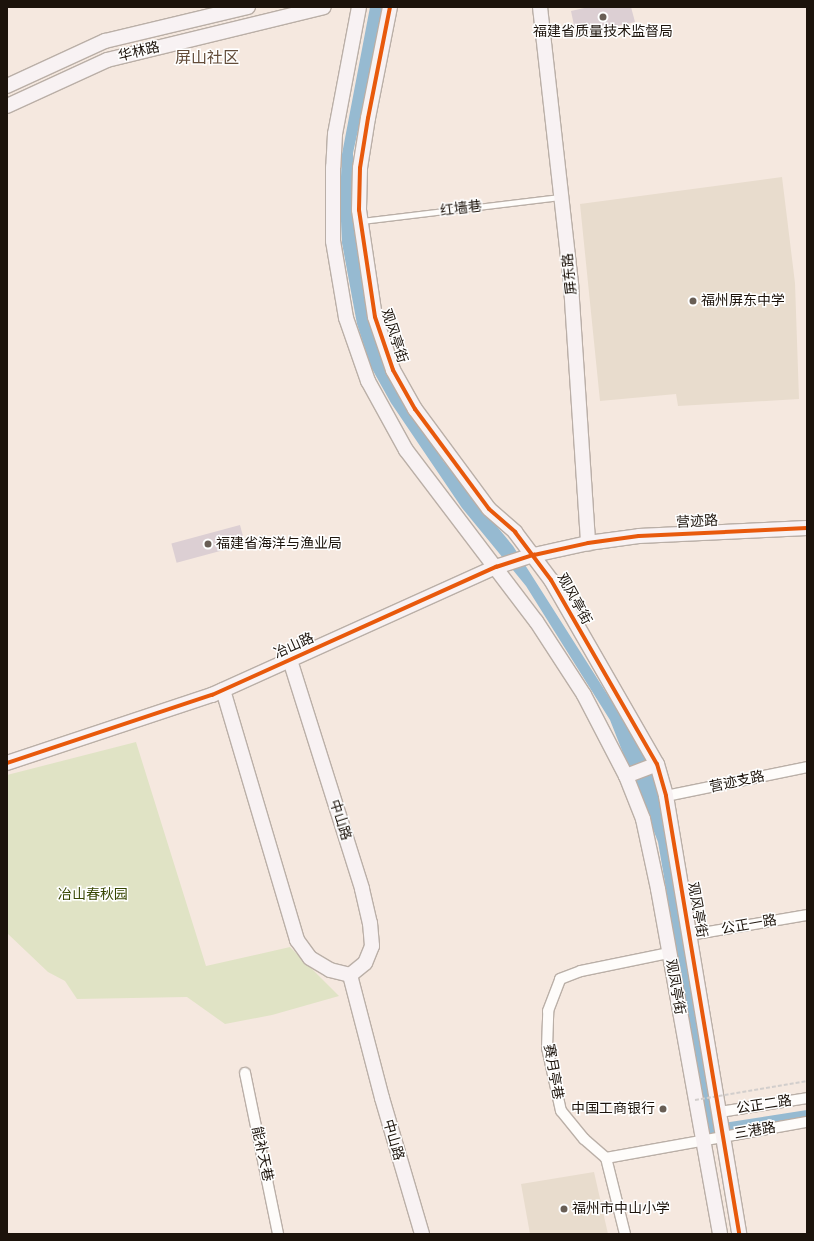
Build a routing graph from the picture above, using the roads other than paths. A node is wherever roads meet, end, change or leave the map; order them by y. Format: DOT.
graph roads {
  1 [pos="248,7"];
  2 [pos="324,7"];
  3 [pos="359,7"];
  4 [pos="390,7"];
  5 [pos="540,7"];
  6 [pos="124,37"];
  7 [pos="128,55"];
  8 [pos="7,86"];
  9 [pos="7,106"];
  10 [pos="561,197"];
  11 [pos="360,222"];
  12 [pos="807,528"];
  13 [pos="588,543"];
  14 [pos="534,555"];
  15 [pos="496,567"];
  16 [pos="290,660"];
  17 [pos="223,690"];
  18 [pos="7,763"];
  19 [pos="657,764"];
  20 [pos="807,767"];
  21 [pos="626,776"];
  22 [pos="666,796"];
  23 [pos="807,915"];
  24 [pos="690,935"];
  25 [pos="669,953"];
  26 [pos="350,975"];
  27 [pos="245,1073"];
  28 [pos="807,1098"];
  29 [pos="720,1112"];
  30 [pos="807,1122"];
  31 [pos="723,1136"];
  32 [pos="702,1139"];
  33 [pos="606,1158"];
  34 [pos="278,1234"];
  35 [pos="422,1234"];
  36 [pos="625,1234"];
  37 [pos="720,1234"];
  38 [pos="739,1234"];
  1 -- 6 [label="street, 华林路"];
  2 -- 7 [label="street, 华林路"];
  3 -- 15 [label="street"];
  4 -- 11 [label="street, 观风亭街"];
  5 -- 10 [label="street, 屏东路"];
  6 -- 7 [label="street"];
  6 -- 8 [label="street, 华林路"];
  7 -- 9 [label="street, 华林路"];
  10 -- 11 [label="lane, 红墙巷"];
  10 -- 13 [label="street, 屏东路"];
  11 -- 14 [label="street, 观风亭街"];
  12 -- 13 [label="street, 营迹路"];
  13 -- 14 [label="street, 冶山路"];
  14 -- 15 [label="street, 冶山路"];
  14 -- 19 [label="street, 观风亭街"];
  15 -- 16 [label="street, 冶山路"];
  15 -- 21 [label="street, 观凤亭街"];
  16 -- 17 [label="street, 冶山路"];
  16 -- 26 [label="street, 中山路"];
  17 -- 18 [label="street, 冶山路"];
  17 -- 26 [label="street"];
  19 -- 21 [label="street"];
  19 -- 22 [label="street, 观风亭街"];
  20 -- 22 [label="street, 营迹支路"];
  21 -- 25 [label="street, 观凤亭街"];
  22 -- 24 [label="street, 观风亭街"];
  23 -- 24 [label="street, 公正一路"];
  24 -- 29 [label="street, 观风亭街"];
  25 -- 32 [label="street, 观凤亭街"];
  25 -- 33 [label="street, 赛月亭巷"];
  26 -- 35 [label="street, 中山路"];
  27 -- 34 [label="street, 能补天巷"];
  28 -- 29 [label="street, 公正二路"];
  29 -- 31 [label="street, 观风亭街"];
  30 -- 31 [label="street, 三港路"];
  31 -- 32 [label="street, 三港路"];
  31 -- 38 [label="street, 观风亭街"];
  32 -- 33 [label="street, 三港路"];
  32 -- 37 [label="street, 观凤亭街"];
  33 -- 36 [label="street"];
}
